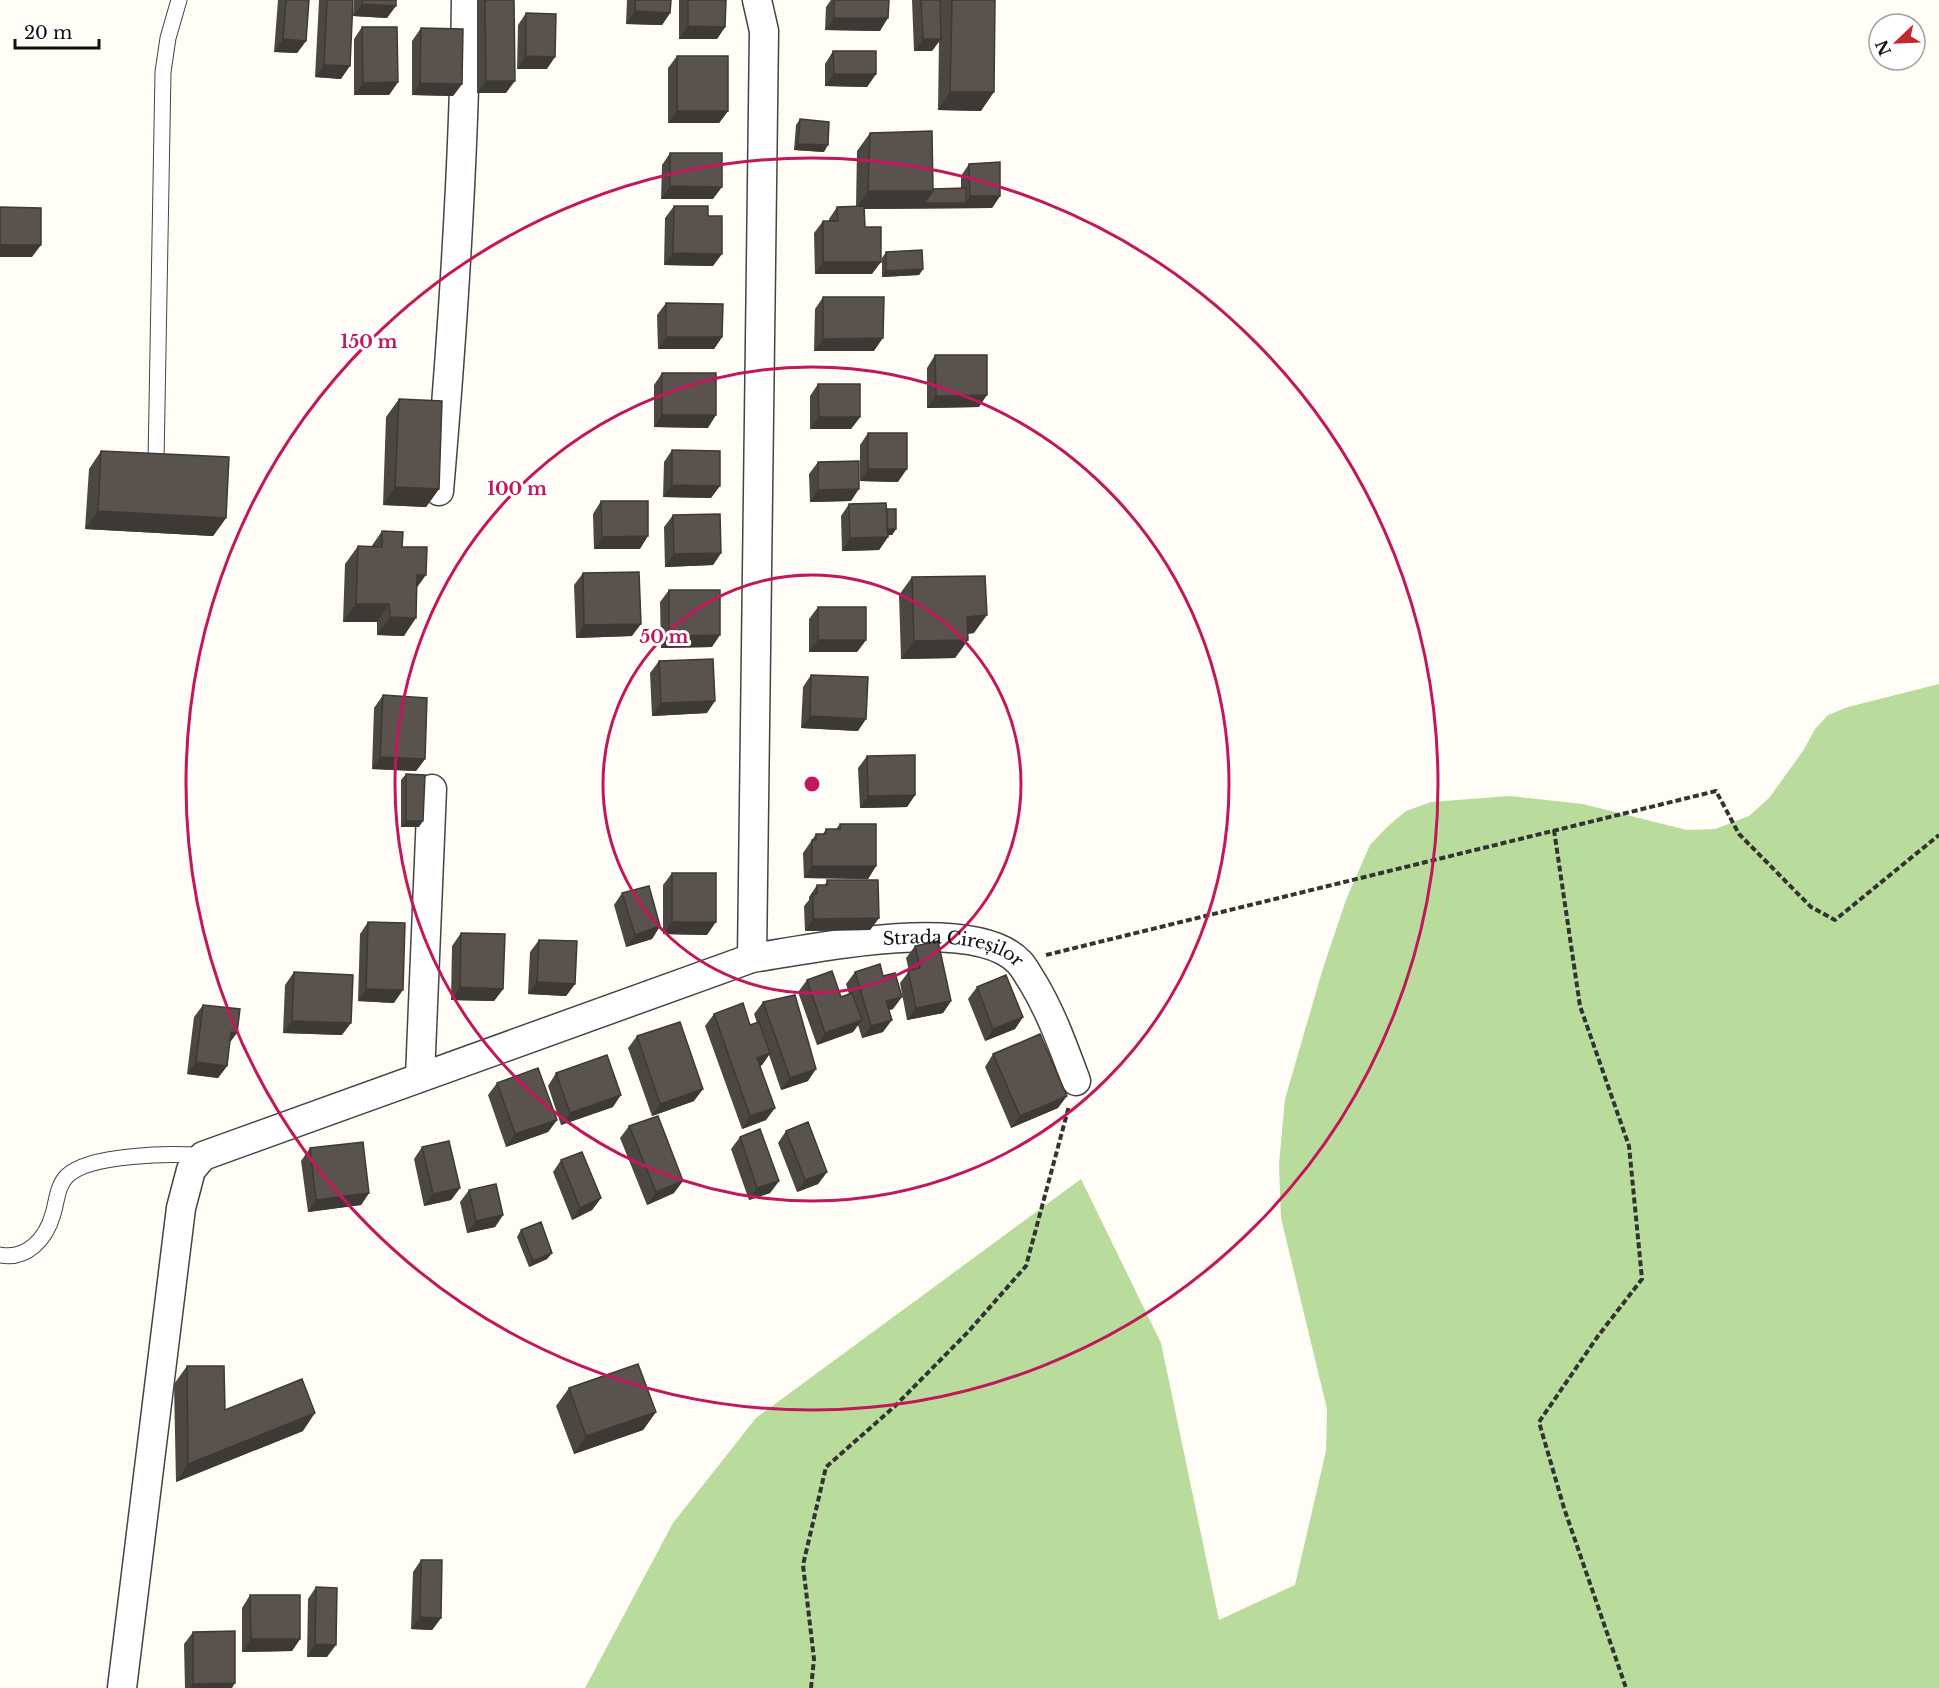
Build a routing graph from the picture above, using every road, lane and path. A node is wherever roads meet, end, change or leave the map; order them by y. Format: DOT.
graph roads {
  1 [pos="179,0"];
  2 [pos="466,0"];
  3 [pos="757,0"];
  4 [pos="776,0"];
  5 [pos="764,31"];
  6 [pos="156,461"];
  7 [pos="439,491"];
  8 [pos="432,789"];
  9 [pos="1554,830"];
  10 [pos="1939,835"];
  11 [pos="752,958"];
  12 [pos="1020,962"];
  13 [pos="420,1077"];
  14 [pos="1076,1081"];
  15 [pos="203,1156"];
  16 [pos="0,1255"];
  17 [pos="122,1688"];
  18 [pos="811,1688"];
  19 [pos="1626,1688"];
  1 -- 6 [label="lane"];
  2 -- 7 [label="street"];
  3 -- 5 [label="street"];
  4 -- 5 [label="street"];
  5 -- 11 [label="street"];
  8 -- 13 [label="street"];
  9 -- 10 [label="path"];
  9 -- 12 [label="path"];
  9 -- 19 [label="path"];
  11 -- 12 [label="street, Strada Cireșilor"];
  11 -- 13 [label="street, Strada Cireșilor"];
  12 -- 14 [label="street, Strada Cireșilor"];
  13 -- 15 [label="street, Strada Cireșilor"];
  14 -- 18 [label="path"];
  15 -- 16 [label="lane"];
  15 -- 17 [label="street"];
}
